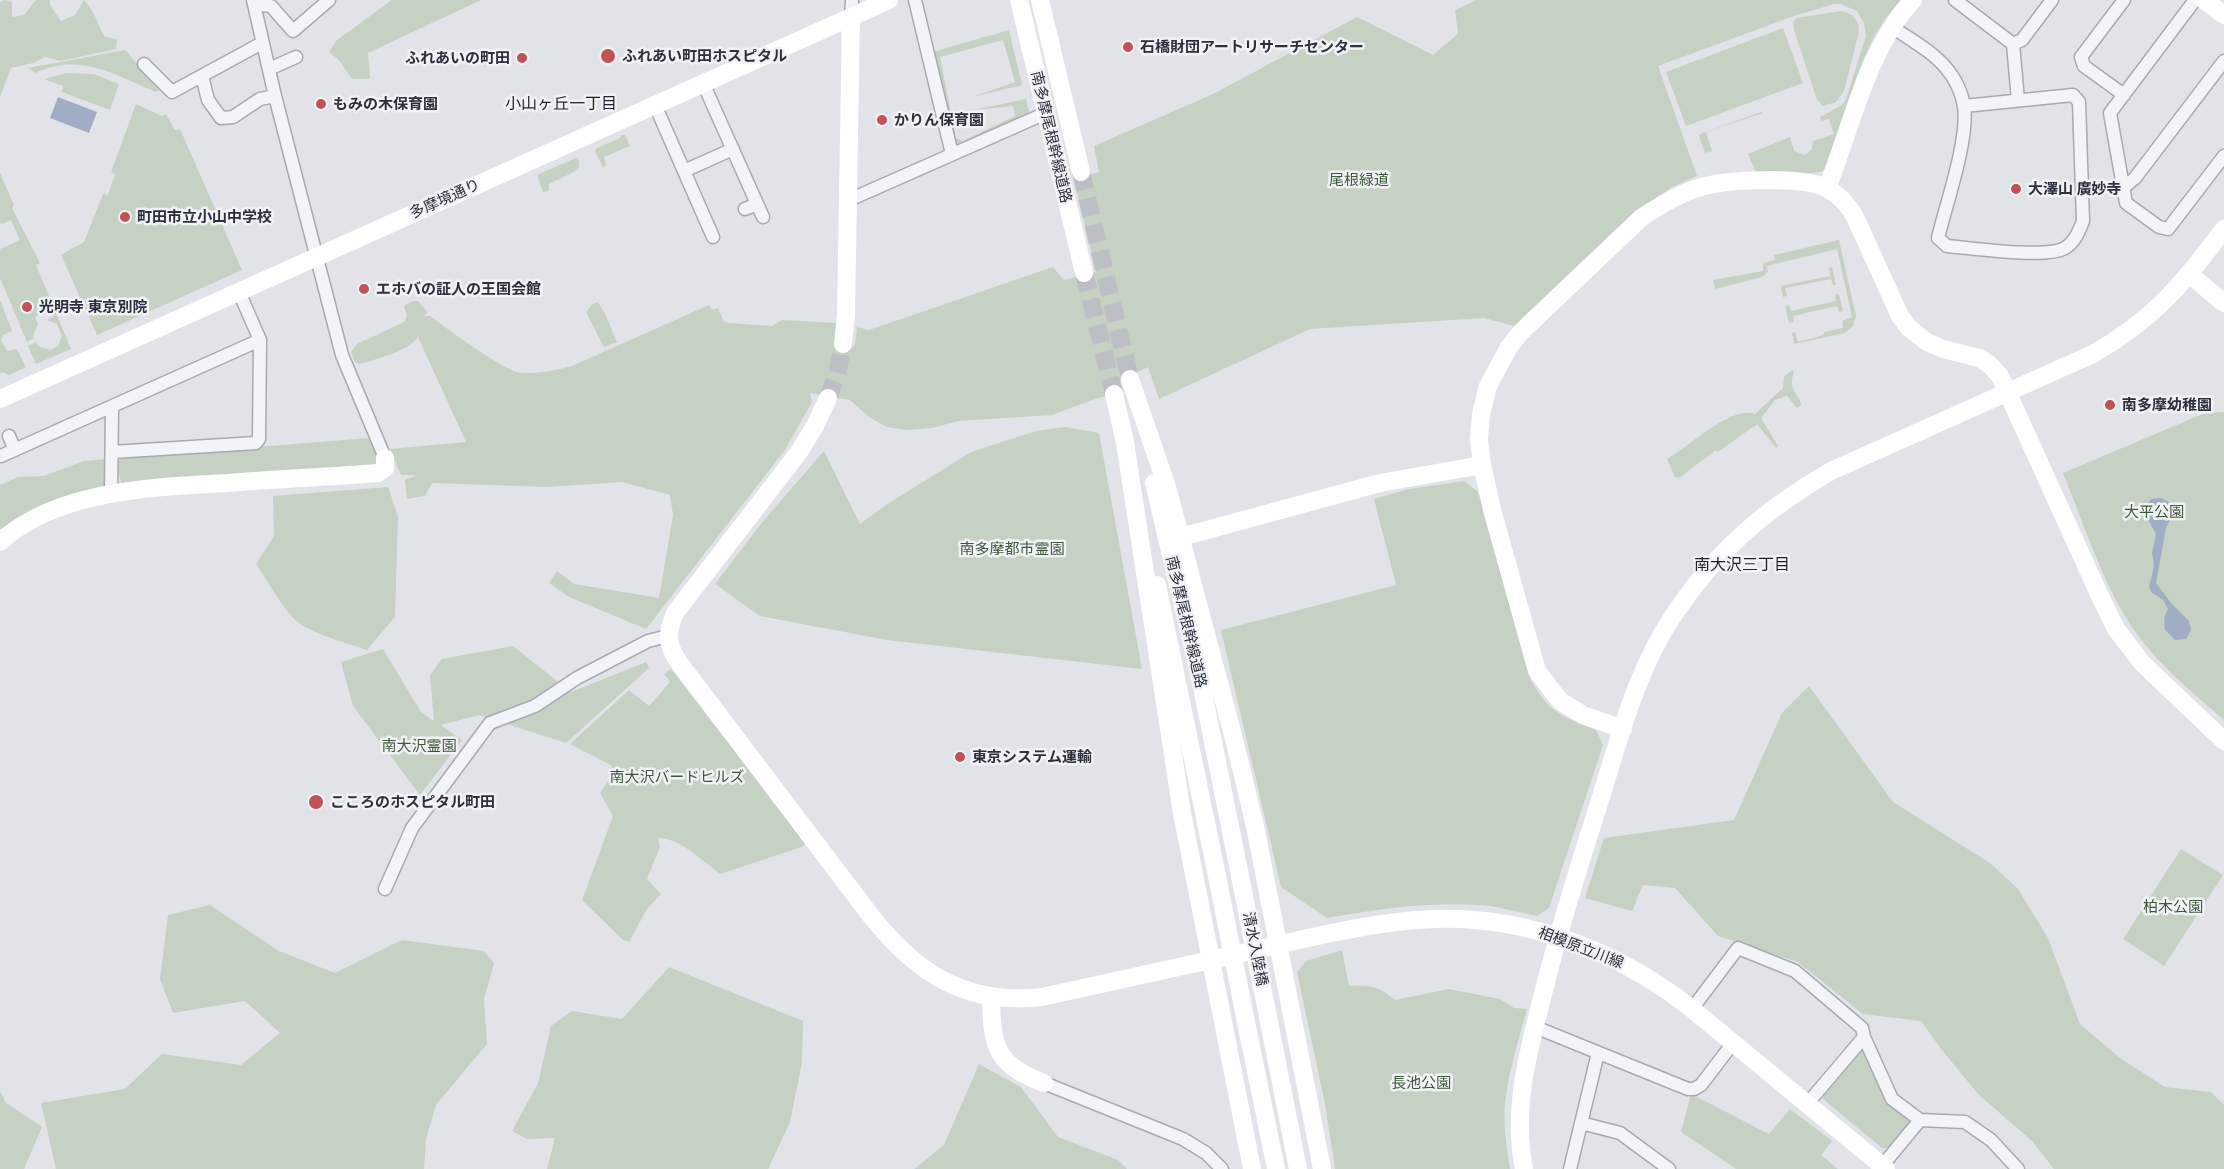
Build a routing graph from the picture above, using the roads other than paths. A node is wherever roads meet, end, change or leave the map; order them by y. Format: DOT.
graph roads {
  1 [pos="328,0"];
  2 [pos="890,0"];
  3 [pos="915,0"];
  4 [pos="1019,0"];
  5 [pos="1040,0"];
  6 [pos="1913,0"];
  7 [pos="1955,0"];
  8 [pos="2052,0"];
  9 [pos="2124,0"];
  10 [pos="2195,0"];
  11 [pos="2204,0"];
  12 [pos="253,2"];
  13 [pos="851,9"];
  14 [pos="2224,15"];
  15 [pos="1891,26"];
  16 [pos="262,43"];
  17 [pos="2013,44"];
  18 [pos="296,57"];
  19 [pos="2224,61"];
  20 [pos="144,64"];
  21 [pos="269,69"];
  22 [pos="202,76"];
  23 [pos="703,83"];
  24 [pos="2124,95"];
  25 [pos="275,96"];
  26 [pos="2018,100"];
  27 [pos="655,105"];
  28 [pos="1964,106"];
  29 [pos="1046,113"];
  30 [pos="733,149"];
  31 [pos="952,154"];
  32 [pos="2224,156"];
  33 [pos="684,171"];
  34 [pos="1081,172"];
  35 [pos="1827,188"];
  36 [pos="2123,188"];
  37 [pos="849,200"];
  38 [pos="757,204"];
  39 [pos="745,210"];
  40 [pos="763,217"];
  41 [pos="721,220"];
  42 [pos="2224,229"];
  43 [pos="316,257"];
  44 [pos="1084,273"];
  45 [pos="2190,275"];
  46 [pos="239,292"];
  47 [pos="2224,303"];
  48 [pos="260,340"];
  49 [pos="843,344"];
  50 [pos="2009,392"];
  51 [pos="1114,394"];
  52 [pos="2,395"];
  53 [pos="828,398"];
  54 [pos="112,407"];
  55 [pos="9,436"];
  56 [pos="1124,436"];
  57 [pos="15,450"];
  58 [pos="112,452"];
  59 [pos="1,456"];
  60 [pos="385,458"];
  61 [pos="1482,465"];
  62 [pos="111,495"];
  63 [pos="1181,537"];
  64 [pos="0,542"];
  65 [pos="668,636"];
  66 [pos="1623,729"];
  67 [pos="2224,741"];
  68 [pos="1238,866"];
  69 [pos="1216,871"];
  70 [pos="385,889"];
  71 [pos="1557,937"];
  72 [pos="1277,945"];
  73 [pos="1210,960"];
  74 [pos="991,997"];
  75 [pos="1692,1009"];
  76 [pos="1535,1027"];
  77 [pos="1864,1037"];
  78 [pos="1733,1043"];
  79 [pos="1598,1053"];
  80 [pos="1044,1083"];
  81 [pos="1807,1104"];
  82 [pos="1920,1120"];
  83 [pos="1581,1123"];
  84 [pos="1884,1168"];
  85 [pos="1222,1169"];
  86 [pos="1252,1169"];
  87 [pos="1276,1169"];
  88 [pos="1298,1169"];
  89 [pos="1322,1169"];
  90 [pos="1524,1169"];
  91 [pos="1570,1169"];
  92 [pos="1669,1169"];
  93 [pos="2018,1169"];
  1 -- 12 [label="street"];
  2 -- 13 [label="street, 多摩境通り"];
  3 -- 31 [label="street"];
  4 -- 29 [label="street, 南多摩尾根幹線道路"];
  5 -- 34 [label="street, 南多摩尾根幹線道路"];
  6 -- 15 [label="street"];
  7 -- 17 [label="street"];
  8 -- 17 [label="street"];
  9 -- 24 [label="street"];
  10 -- 24 [label="street"];
  11 -- 14 [label="street"];
  12 -- 16 [label="street"];
  13 -- 23 [label="street, 多摩境通り"];
  13 -- 37 [label="street"];
  15 -- 28 [label="street"];
  15 -- 35 [label="street"];
  16 -- 21 [label="street"];
  16 -- 22 [label="street"];
  17 -- 26 [label="street"];
  18 -- 21 [label="street"];
  19 -- 36 [label="street"];
  20 -- 22 [label="street"];
  21 -- 25 [label="street"];
  22 -- 25 [label="street"];
  23 -- 27 [label="street, 多摩境通り"];
  23 -- 30 [label="street"];
  24 -- 36 [label="street"];
  25 -- 43 [label="street"];
  26 -- 28 [label="street"];
  26 -- 28 [label="street"];
  27 -- 33 [label="street"];
  27 -- 43 [label="street, 多摩境通り"];
  29 -- 31 [label="street"];
  29 -- 44 [label="street, 南多摩尾根幹線道路"];
  30 -- 33 [label="street"];
  30 -- 38 [label="street"];
  31 -- 37 [label="street"];
  32 -- 36 [label="street"];
  33 -- 41 [label="street"];
  35 -- 50 [label="street"];
  35 -- 61 [label="street"];
  37 -- 49 [label="street"];
  38 -- 39 [label="street"];
  38 -- 40 [label="street"];
  42 -- 45 [label="street"];
  43 -- 46 [label="street, 多摩境通り"];
  43 -- 60 [label="street"];
  45 -- 47 [label="street"];
  45 -- 50 [label="street"];
  46 -- 48 [label="street"];
  46 -- 52 [label="street, 多摩境通り"];
  48 -- 54 [label="street"];
  48 -- 58 [label="street"];
  50 -- 66 [label="street"];
  50 -- 67 [label="street"];
  51 -- 56 [label="street, 南多摩尾根幹線道路"];
  53 -- 65 [label="street"];
  54 -- 57 [label="street"];
  54 -- 58 [label="street"];
  55 -- 57 [label="street"];
  56 -- 69 [label="street, 南多摩尾根幹線道路"];
  56 -- 73 [label="street"];
  57 -- 59 [label="street"];
  58 -- 62 [label="street"];
  60 -- 62 [label="street"];
  61 -- 63 [label="street"];
  61 -- 66 [label="street"];
  62 -- 64 [label="street"];
  63 -- 68 [label="street, 南多摩尾根幹線道路"];
  63 -- 72 [label="street"];
  65 -- 70 [label="street"];
  65 -- 74 [label="street, 相模原立川線"];
  66 -- 71 [label="street"];
  68 -- 88 [label="street, 清水入陸橋, bridge"];
  69 -- 87 [label="street, 清水入陸橋, bridge"];
  71 -- 72 [label="street, 相模原立川線"];
  71 -- 75 [label="street, 相模原立川線"];
  71 -- 76 [label="street"];
  72 -- 73 [label="street, 相模原立川線"];
  72 -- 89 [label="street"];
  73 -- 74 [label="street, 相模原立川線"];
  73 -- 86 [label="street"];
  74 -- 80 [label="street"];
  75 -- 77 [label="street"];
  75 -- 78 [label="street, 相模原立川線"];
  76 -- 79 [label="street"];
  76 -- 90 [label="street"];
  77 -- 81 [label="street"];
  77 -- 82 [label="street"];
  78 -- 79 [label="street"];
  78 -- 81 [label="street, 相模原立川線"];
  79 -- 83 [label="street"];
  80 -- 85 [label="street"];
  81 -- 84 [label="street, 相模原立川線"];
  82 -- 84 [label="street"];
  82 -- 93 [label="street"];
  83 -- 91 [label="street"];
  83 -- 92 [label="street"];
}
